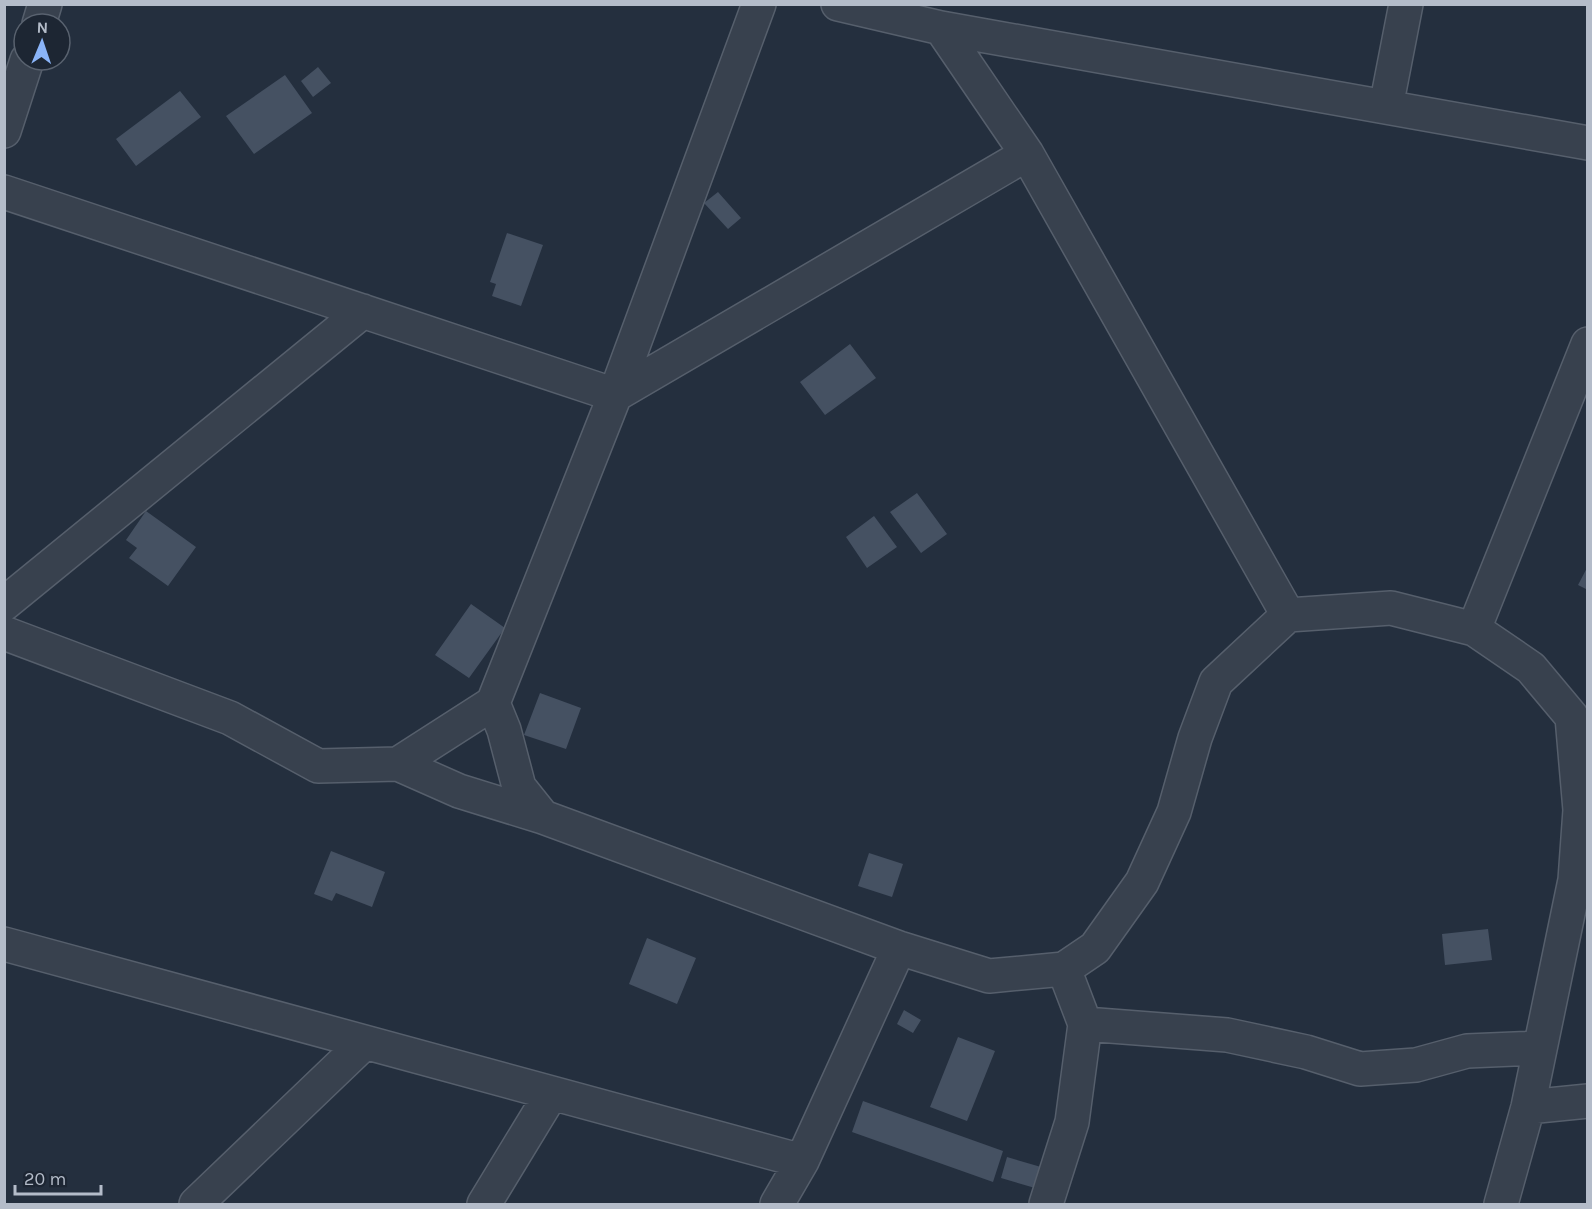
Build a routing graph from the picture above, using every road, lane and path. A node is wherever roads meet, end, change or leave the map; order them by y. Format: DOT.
graph roads {
  1 [pos="759,4"];
  2 [pos="838,4"];
  3 [pos="1406,4"];
  4 [pos="941,28"];
  5 [pos="23,72"];
  6 [pos="1386,107"];
  7 [pos="4,131"];
  8 [pos="1587,143"];
  9 [pos="1027,154"];
  10 [pos="4,192"];
  11 [pos="363,311"];
  12 [pos="1587,344"];
  13 [pos="615,395"];
  14 [pos="4,604"];
  15 [pos="1287,615"];
  16 [pos="1474,629"];
  17 [pos="4,633"];
  18 [pos="493,703"];
  19 [pos="1580,719"];
  20 [pos="398,764"];
  21 [pos="543,817"];
  22 [pos="1581,879"];
  23 [pos="899,948"];
  24 [pos="10,953"];
  25 [pos="1064,969"];
  26 [pos="1085,1024"];
  27 [pos="363,1044"];
  28 [pos="1539,1048"];
  29 [pos="551,1094"];
  30 [pos="1587,1101"];
  31 [pos="1528,1107"];
  32 [pos="802,1161"];
  33 [pos="196,1204"];
  34 [pos="484,1204"];
  35 [pos="777,1204"];
  36 [pos="1046,1204"];
  37 [pos="1501,1204"];
  1 -- 13 [label="street"];
  2 -- 4 [label="street"];
  3 -- 6 [label="street"];
  4 -- 6 [label="street"];
  4 -- 9 [label="street"];
  5 -- 7 [label="street"];
  6 -- 8 [label="street"];
  9 -- 13 [label="street"];
  9 -- 15 [label="street"];
  10 -- 11 [label="street"];
  11 -- 13 [label="street"];
  11 -- 14 [label="street"];
  12 -- 16 [label="street"];
  13 -- 18 [label="street"];
  15 -- 16 [label="street"];
  15 -- 25 [label="street"];
  16 -- 19 [label="street"];
  17 -- 20 [label="street"];
  18 -- 20 [label="street"];
  18 -- 21 [label="street"];
  19 -- 22 [label="street"];
  20 -- 21 [label="street"];
  21 -- 23 [label="street"];
  22 -- 28 [label="street"];
  23 -- 25 [label="street"];
  23 -- 32 [label="street"];
  24 -- 27 [label="street"];
  25 -- 26 [label="street"];
  26 -- 28 [label="street"];
  26 -- 36 [label="street"];
  27 -- 29 [label="street"];
  27 -- 33 [label="street"];
  28 -- 31 [label="street"];
  29 -- 32 [label="street"];
  29 -- 34 [label="street"];
  30 -- 31 [label="street"];
  31 -- 37 [label="street"];
  32 -- 35 [label="street"];
}
